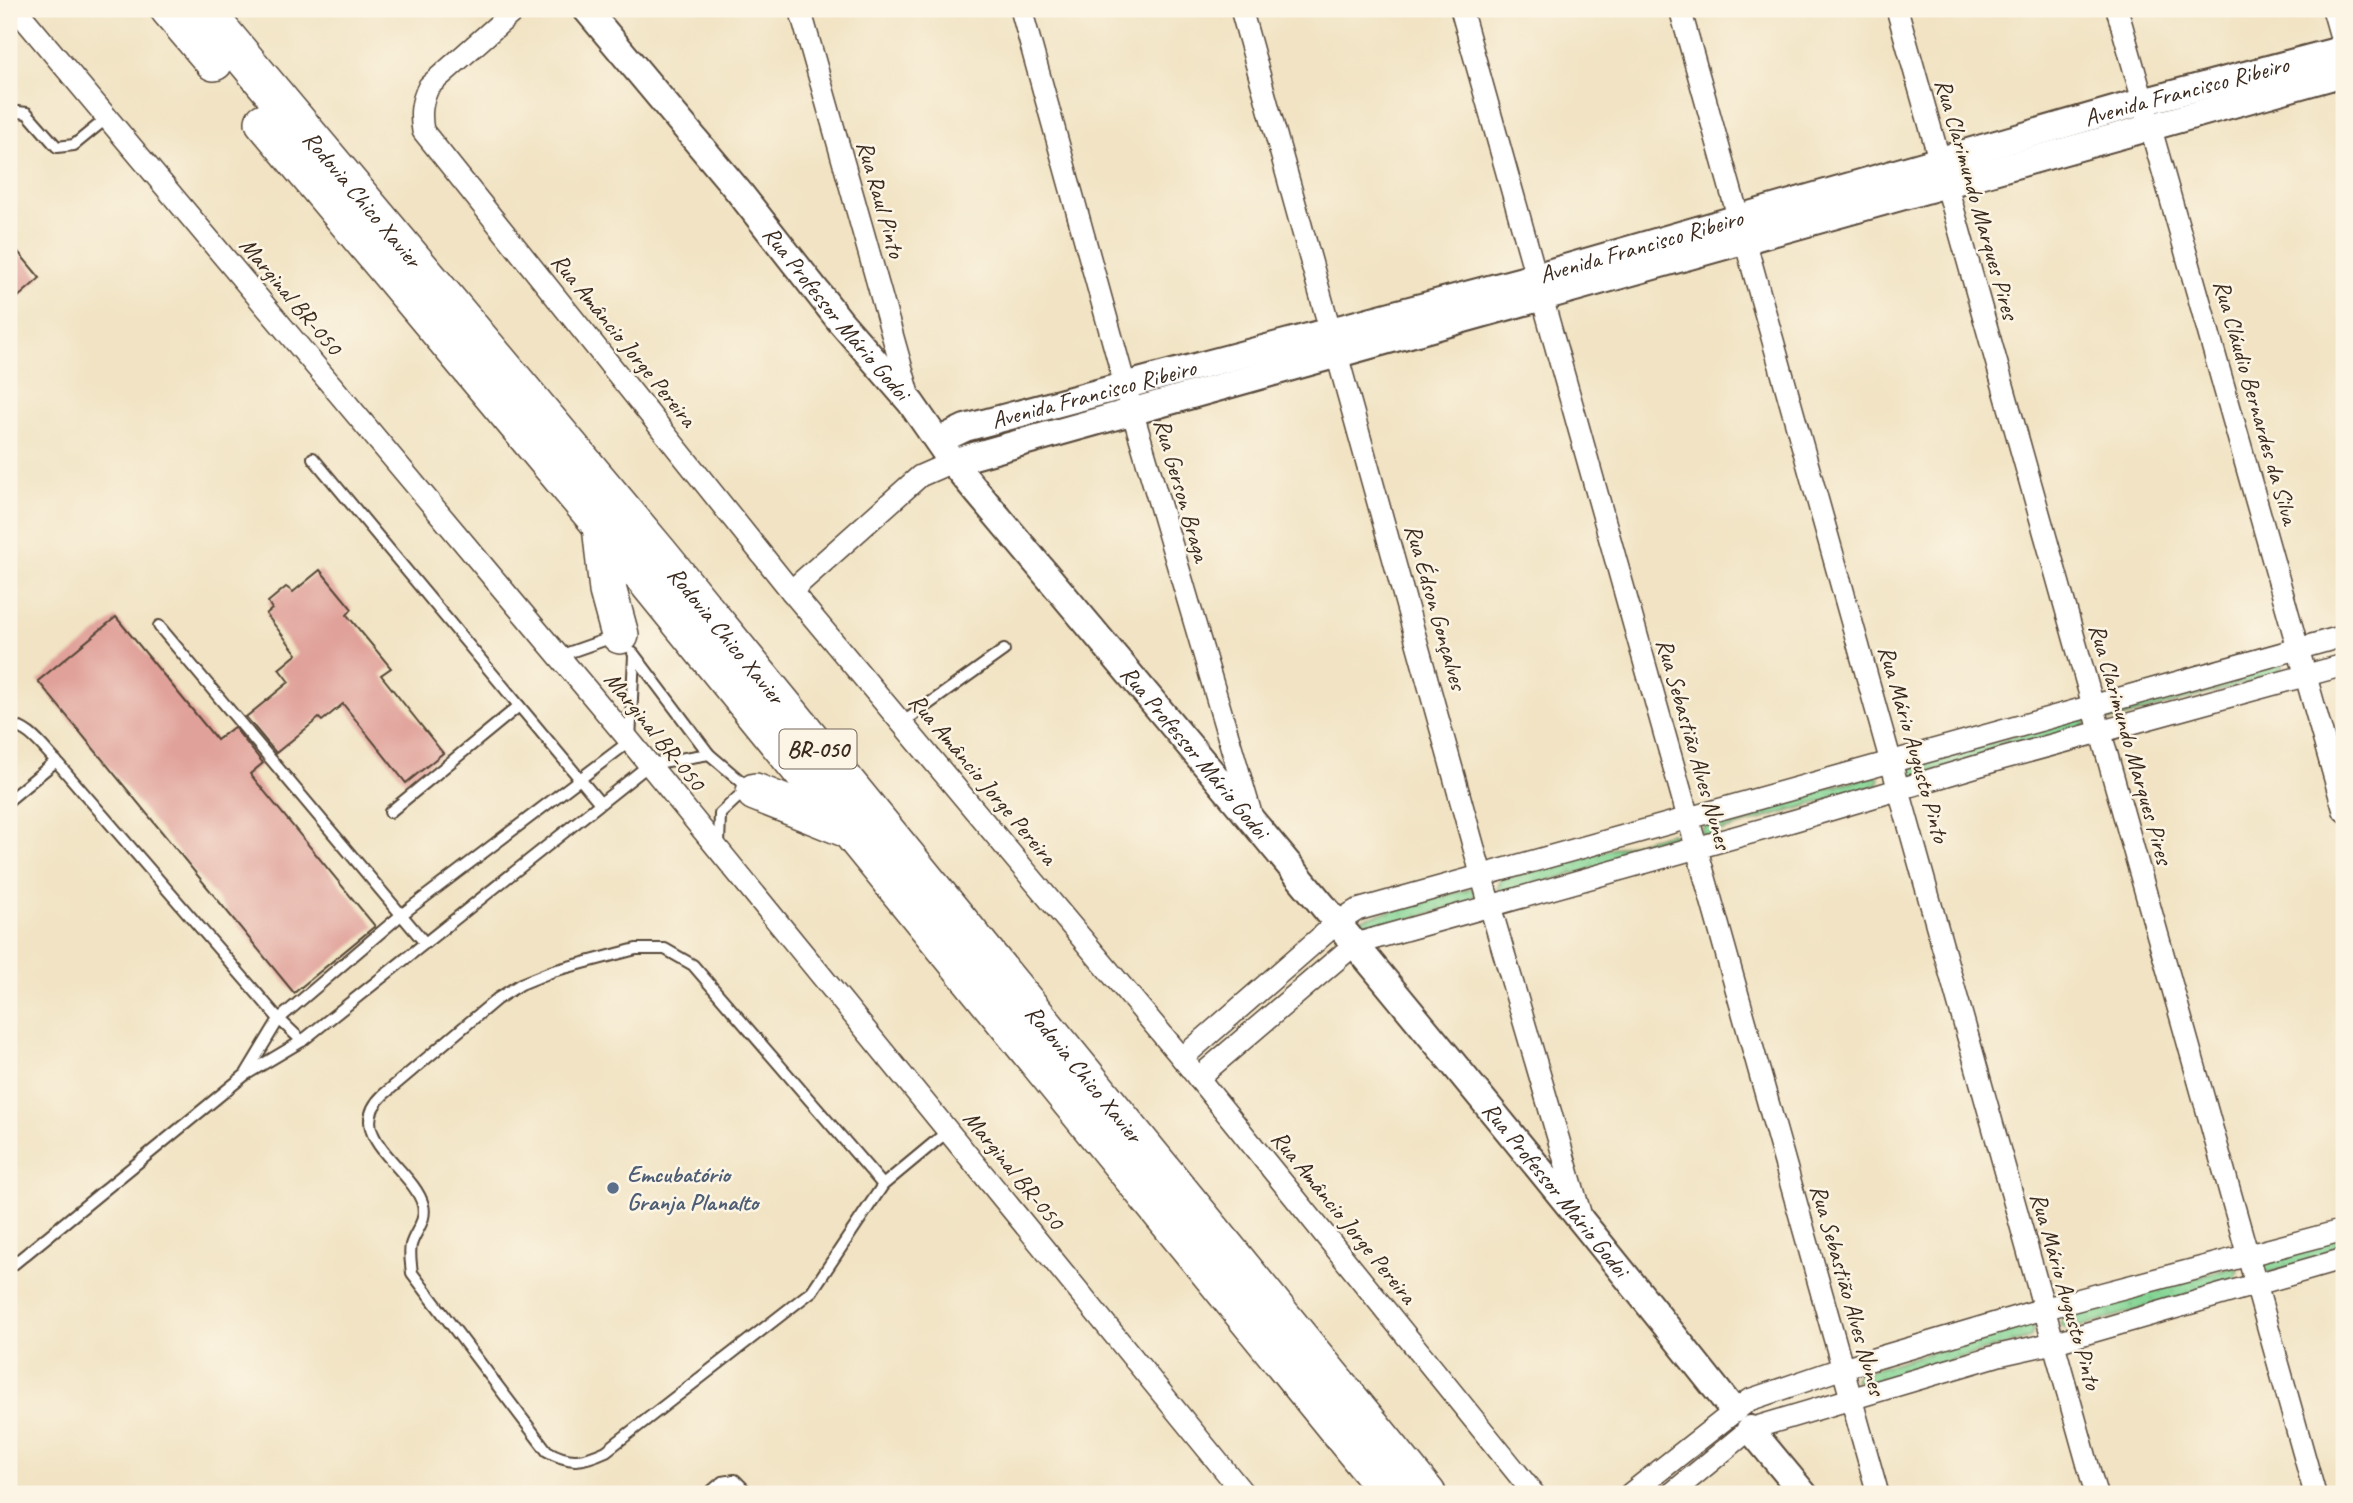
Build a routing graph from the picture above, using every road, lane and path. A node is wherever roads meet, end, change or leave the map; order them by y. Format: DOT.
graph roads {
  1 [pos="16,9"];
  2 [pos="169,9"];
  3 [pos="203,9"];
  4 [pos="516,9"];
  5 [pos="586,9"];
  6 [pos="800,9"];
  7 [pos="1021,9"];
  8 [pos="1241,9"];
  9 [pos="1461,9"];
  10 [pos="1680,9"];
  11 [pos="1897,9"];
  12 [pos="2117,9"];
  13 [pos="2333,9"];
  14 [pos="2344,49"];
  15 [pos="2344,73"];
  16 [pos="9,111"];
  17 [pos="2146,114"];
  18 [pos="107,118"];
  19 [pos="1943,173"];
  20 [pos="1741,228"];
  21 [pos="1538,287"];
  22 [pos="1331,328"];
  23 [pos="1338,354"];
  24 [pos="1125,385"];
  25 [pos="911,403"];
  26 [pos="1133,414"];
  27 [pos="945,452"];
  28 [pos="313,458"];
  29 [pos="601,525"];
  30 [pos="791,591"];
  31 [pos="159,626"];
  32 [pos="2344,636"];
  33 [pos="627,645"];
  34 [pos="2300,648"];
  35 [pos="1004,650"];
  36 [pos="559,656"];
  37 [pos="2344,665"];
  38 [pos="2307,675"];
  39 [pos="519,706"];
  40 [pos="2092,707"];
  41 [pos="902,723"];
  42 [pos="9,726"];
  43 [pos="2102,732"];
  44 [pos="631,741"];
  45 [pos="709,754"];
  46 [pos="55,761"];
  47 [pos="1893,762"];
  48 [pos="650,765"];
  49 [pos="581,781"];
  50 [pos="1900,789"];
  51 [pos="755,792"];
  52 [pos="9,800"];
  53 [pos="600,803"];
  54 [pos="2344,811"];
  55 [pos="390,812"];
  56 [pos="1688,820"];
  57 [pos="1254,822"];
  58 [pos="847,829"];
  59 [pos="1696,847"];
  60 [pos="719,850"];
  61 [pos="1484,877"];
  62 [pos="1490,906"];
  63 [pos="401,915"];
  64 [pos="1338,922"];
  65 [pos="425,943"];
  66 [pos="1355,944"];
  67 [pos="279,1019"];
  68 [pos="302,1041"];
  69 [pos="1182,1058"];
  70 [pos="245,1074"];
  71 [pos="1198,1078"];
  72 [pos="948,1131"];
  73 [pos="883,1185"];
  74 [pos="1581,1218"];
  75 [pos="2344,1230"];
  76 [pos="2248,1255"];
  77 [pos="2344,1259"];
  78 [pos="9,1268"];
  79 [pos="2255,1283"];
  80 [pos="2043,1309"];
  81 [pos="2053,1343"];
  82 [pos="1843,1368"];
  83 [pos="1852,1399"];
  84 [pos="1742,1419"];
  85 [pos="708,1494"];
  86 [pos="749,1494"];
  87 [pos="1244,1494"];
  88 [pos="1390,1494"];
  89 [pos="1427,1494"];
  90 [pos="1534,1494"];
  91 [pos="1630,1494"];
  92 [pos="1671,1494"];
  93 [pos="1804,1494"];
  94 [pos="1878,1494"];
  95 [pos="2096,1494"];
  96 [pos="2315,1494"];
  1 -- 18 [label="street, Marginal BR-050"];
  2 -- 29 [label="highway, Rodovia Chico Xavier / BR-050"];
  3 -- 89 [label="highway, Rodovia Chico Xavier / BR-050"];
  4 -- 30 [label="street, Rua Amâncio Jorge Pereira"];
  5 -- 25 [label="street, Rua Professor Mário Godoi"];
  6 -- 25 [label="street, Rua Raul Pinto"];
  7 -- 24 [label="street, Rua Gerson Braga"];
  8 -- 22 [label="street, Rua Édson Gonçalves"];
  9 -- 21 [label="street, Rua Sebastião Alves Nunes"];
  10 -- 20 [label="street, Rua Mário Augusto Pinto"];
  11 -- 19 [label="street, Rua Clarimundo Marques Pires"];
  12 -- 17 [label="street, Rua Cláudio Bernardes da Silva"];
  13 -- 14 [label="street"];
  14 -- 17 [label="street, Avenida Francisco Ribeiro"];
  15 -- 17 [label="street, Avenida Francisco Ribeiro"];
  16 -- 18 [label="lane"];
  17 -- 19 [label="street, Avenida Francisco Ribeiro"];
  17 -- 34 [label="street, Rua Cláudio Bernardes da Silva"];
  18 -- 36 [label="street, Marginal BR-050"];
  19 -- 20 [label="street, Avenida Francisco Ribeiro"];
  19 -- 40 [label="street, Rua Clarimundo Marques Pires"];
  20 -- 21 [label="street, Avenida Francisco Ribeiro"];
  20 -- 47 [label="street, Rua Mário Augusto Pinto"];
  21 -- 22 [label="street, Avenida Francisco Ribeiro"];
  21 -- 23 [label="street, Avenida Francisco Ribeiro"];
  21 -- 56 [label="street, Rua Sebastião Alves Nunes"];
  22 -- 23 [label="street, Rua Édson Gonçalves"];
  22 -- 24 [label="street, Avenida Francisco Ribeiro"];
  23 -- 26 [label="street, Avenida Francisco Ribeiro"];
  23 -- 61 [label="street, Rua Édson Gonçalves"];
  24 -- 26 [label="street, Rua Gerson Braga"];
  24 -- 27 [label="street, Avenida Francisco Ribeiro"];
  25 -- 27 [label="street, Rua Professor Mário Godoi"];
  26 -- 27 [label="street, Avenida Francisco Ribeiro"];
  26 -- 57 [label="street, Rua Gerson Braga"];
  27 -- 30 [label="street"];
  27 -- 57 [label="street, Rua Professor Mário Godoi"];
  28 -- 39 [label="lane"];
  29 -- 33 [label="highway"];
  29 -- 58 [label="highway, Rodovia Chico Xavier / BR-050"];
  30 -- 41 [label="street, Rua Amâncio Jorge Pereira"];
  31 -- 63 [label="lane"];
  32 -- 34 [label="street"];
  33 -- 36 [label="lane"];
  33 -- 44 [label="lane"];
  33 -- 45 [label="lane"];
  34 -- 38 [label="street, Rua Cláudio Bernardes da Silva"];
  34 -- 40 [label="street"];
  35 -- 41 [label="lane"];
  36 -- 44 [label="street, Marginal BR-050"];
  37 -- 38 [label="street"];
  38 -- 43 [label="street"];
  38 -- 54 [label="street, Rua Cláudio Bernardes da Silva"];
  39 -- 49 [label="lane"];
  39 -- 55 [label="lane"];
  40 -- 43 [label="street, Rua Clarimundo Marques Pires"];
  40 -- 47 [label="street"];
  41 -- 69 [label="street, Rua Amâncio Jorge Pereira"];
  42 -- 46 [label="lane"];
  43 -- 50 [label="street"];
  43 -- 76 [label="street, Rua Clarimundo Marques Pires"];
  44 -- 48 [label="street, Marginal BR-050"];
  44 -- 49 [label="lane"];
  45 -- 48 [label="lane"];
  45 -- 51 [label="lane"];
  46 -- 52 [label="lane"];
  46 -- 67 [label="lane"];
  47 -- 50 [label="street, Rua Mário Augusto Pinto"];
  47 -- 56 [label="street"];
  48 -- 53 [label="lane"];
  48 -- 60 [label="street, Marginal BR-050"];
  49 -- 53 [label="lane"];
  49 -- 63 [label="lane"];
  50 -- 59 [label="street"];
  50 -- 80 [label="street, Rua Mário Augusto Pinto"];
  51 -- 58 [label="highway"];
  51 -- 60 [label="lane"];
  53 -- 65 [label="lane"];
  56 -- 59 [label="street, Rua Sebastião Alves Nunes"];
  56 -- 61 [label="street"];
  57 -- 64 [label="street, Rua Professor Mário Godoi"];
  58 -- 88 [label="highway, Rodovia Chico Xavier / BR-050"];
  59 -- 62 [label="street"];
  59 -- 82 [label="street, Rua Sebastião Alves Nunes"];
  60 -- 72 [label="street, Marginal BR-050"];
  61 -- 62 [label="street, Rua Édson Gonçalves"];
  61 -- 64 [label="street"];
  62 -- 66 [label="street"];
  62 -- 74 [label="street, Rua Édson Gonçalves"];
  63 -- 65 [label="lane"];
  63 -- 67 [label="lane"];
  64 -- 66 [label="street, Rua Professor Mário Godoi"];
  64 -- 69 [label="street"];
  65 -- 68 [label="lane"];
  66 -- 71 [label="street"];
  66 -- 74 [label="street, Rua Professor Mário Godoi"];
  67 -- 68 [label="lane"];
  67 -- 70 [label="lane"];
  68 -- 70 [label="lane"];
  69 -- 71 [label="street, Rua Amâncio Jorge Pereira"];
  70 -- 78 [label="lane"];
  71 -- 90 [label="street, Rua Amâncio Jorge Pereira"];
  72 -- 73 [label="lane"];
  72 -- 87 [label="street, Marginal BR-050"];
  73 -- 73 [label="lane"];
  74 -- 84 [label="street, Rua Professor Mário Godoi"];
  75 -- 76 [label="street"];
  76 -- 79 [label="street, Rua Clarimundo Marques Pires"];
  76 -- 80 [label="street"];
  77 -- 79 [label="street"];
  79 -- 81 [label="street"];
  79 -- 96 [label="street, Rua Clarimundo Marques Pires"];
  80 -- 81 [label="street, Rua Mário Augusto Pinto"];
  80 -- 82 [label="street"];
  81 -- 83 [label="street"];
  81 -- 95 [label="street, Rua Mário Augusto Pinto"];
  82 -- 83 [label="street, Rua Sebastião Alves Nunes"];
  82 -- 84 [label="street"];
  83 -- 84 [label="street"];
  83 -- 94 [label="street, Rua Sebastião Alves Nunes"];
  84 -- 91 [label="street"];
  84 -- 92 [label="street"];
  84 -- 93 [label="street, Rua Professor Mário Godoi"];
  85 -- 86 [label="lane"];
}
